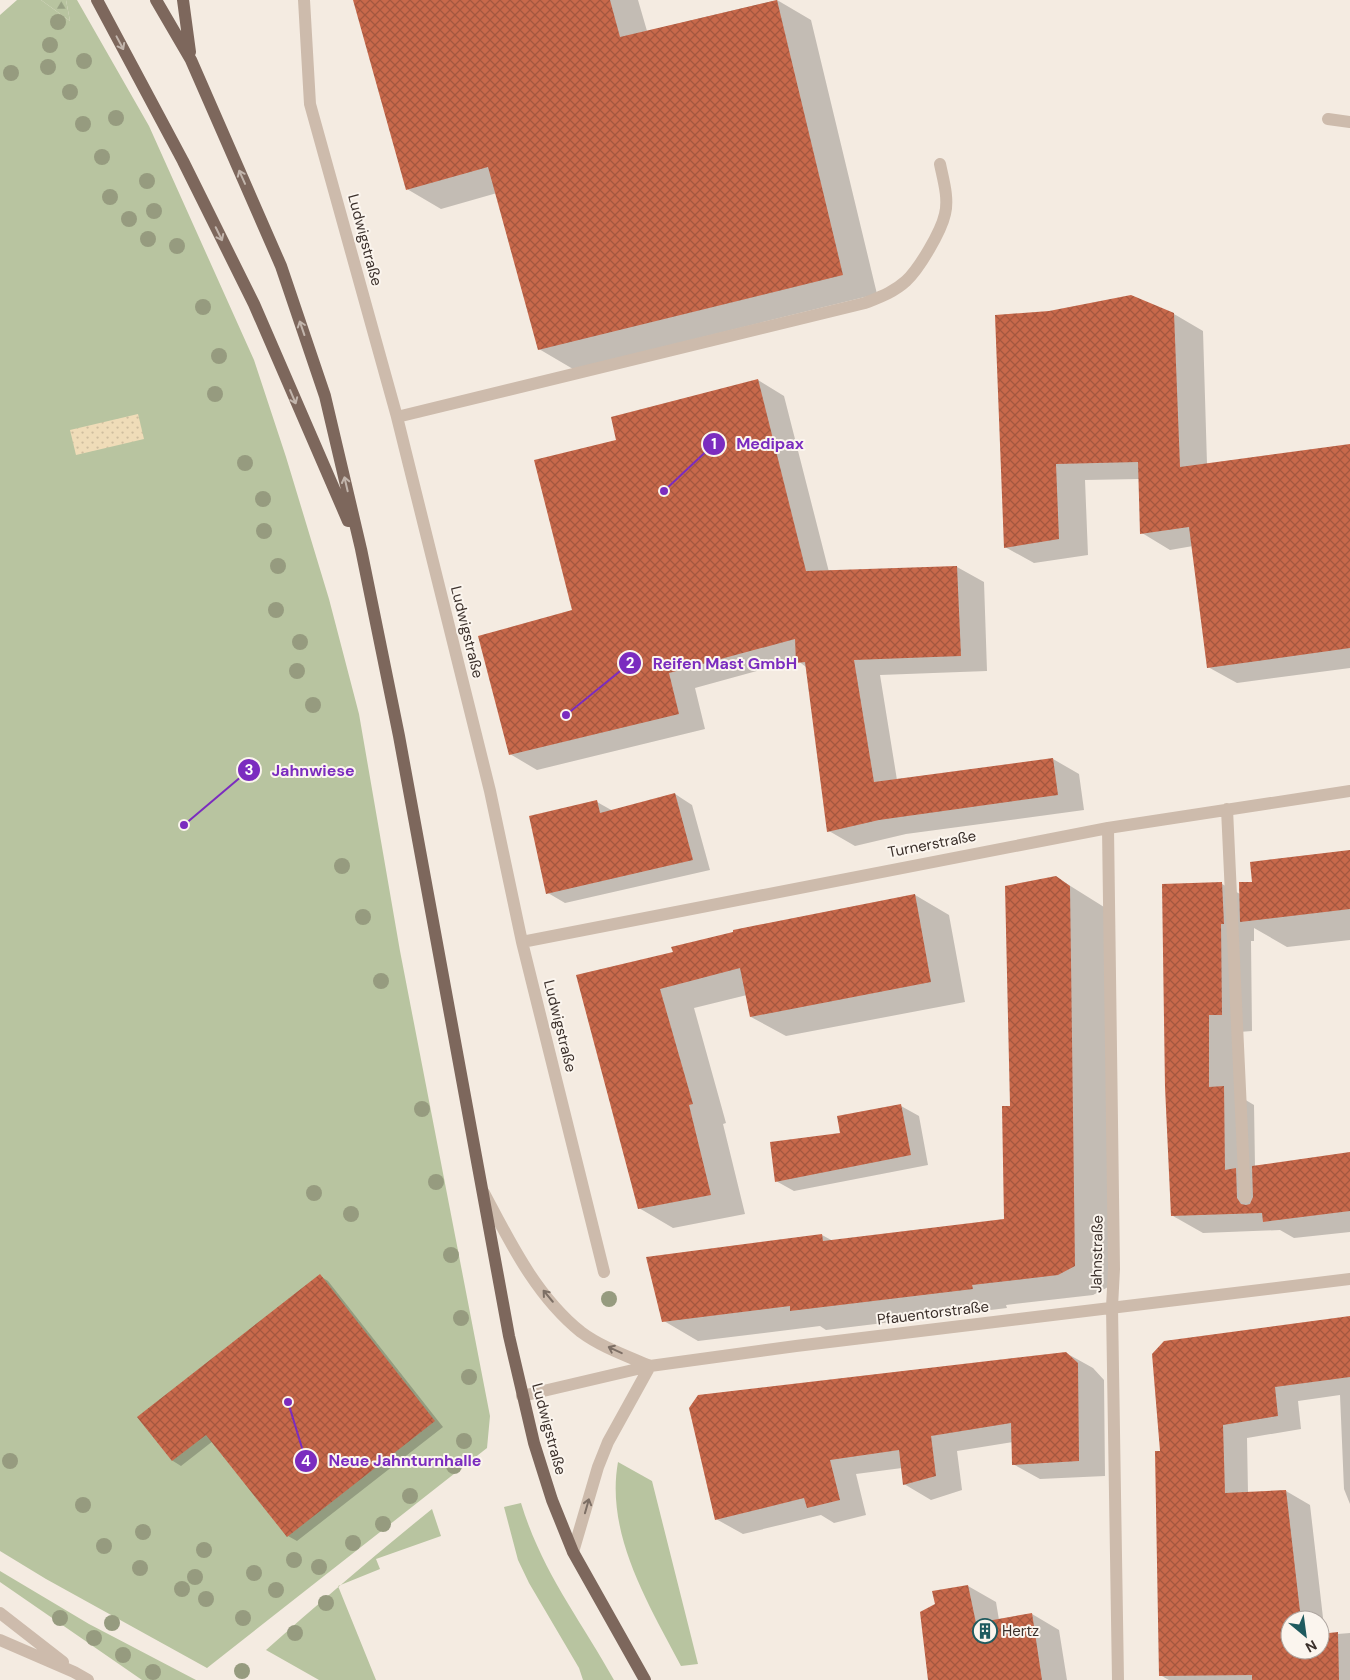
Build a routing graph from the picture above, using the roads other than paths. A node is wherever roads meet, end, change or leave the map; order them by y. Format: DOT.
graph roads {
  1 [pos="97,0"];
  2 [pos="156,0"];
  3 [pos="183,0"];
  4 [pos="304,0"];
  5 [pos="191,60"];
  6 [pos="1328,119"];
  7 [pos="1350,122"];
  8 [pos="940,164"];
  9 [pos="397,417"];
  10 [pos="361,549"];
  11 [pos="1350,791"];
  12 [pos="1226,809"];
  13 [pos="1108,828"];
  14 [pos="522,942"];
  15 [pos="484,1191"];
  16 [pos="1245,1197"];
  17 [pos="604,1272"];
  18 [pos="1350,1279"];
  19 [pos="1112,1306"];
  20 [pos="650,1366"];
  21 [pos="522,1396"];
  22 [pos="574,1552"];
  23 [pos="0,1613"];
  24 [pos="0,1640"];
  25 [pos="74,1672"];
  26 [pos="88,1680"];
  27 [pos="645,1680"];
  28 [pos="1118,1680"];
  1 -- 10 [label="main road, Ludwigstraße, one-way"];
  2 -- 5 [label="main road, Ludwigstraße"];
  3 -- 5 [label="main road"];
  4 -- 9 [label="street, Ludwigstraße"];
  10 -- 5 [label="main road, Ludwigstraße, one-way"];
  6 -- 7 [label="street"];
  8 -- 9 [label="street"];
  9 -- 14 [label="street, Ludwigstraße"];
  10 -- 15 [label="main road, Ludwigstraße"];
  11 -- 12 [label="street, Turnerstraße"];
  12 -- 13 [label="street, Turnerstraße"];
  12 -- 16 [label="street"];
  13 -- 14 [label="street, Turnerstraße"];
  13 -- 19 [label="street, Jahnstraße"];
  14 -- 17 [label="street, Ludwigstraße"];
  20 -- 15 [label="street, one-way"];
  15 -- 21 [label="main road, Ludwigstraße"];
  18 -- 19 [label="street, Pfauentorstraße"];
  19 -- 20 [label="street, Pfauentorstraße"];
  19 -- 28 [label="street, Jahnstraße"];
  20 -- 21 [label="street, Pfauentorstraße"];
  22 -- 20 [label="street, one-way"];
  21 -- 22 [label="main road, Ludwigstraße"];
  22 -- 27 [label="main road, Ludwigstraße"];
  23 -- 25 [label="street"];
  24 -- 25 [label="street"];
  25 -- 26 [label="street"];
}
